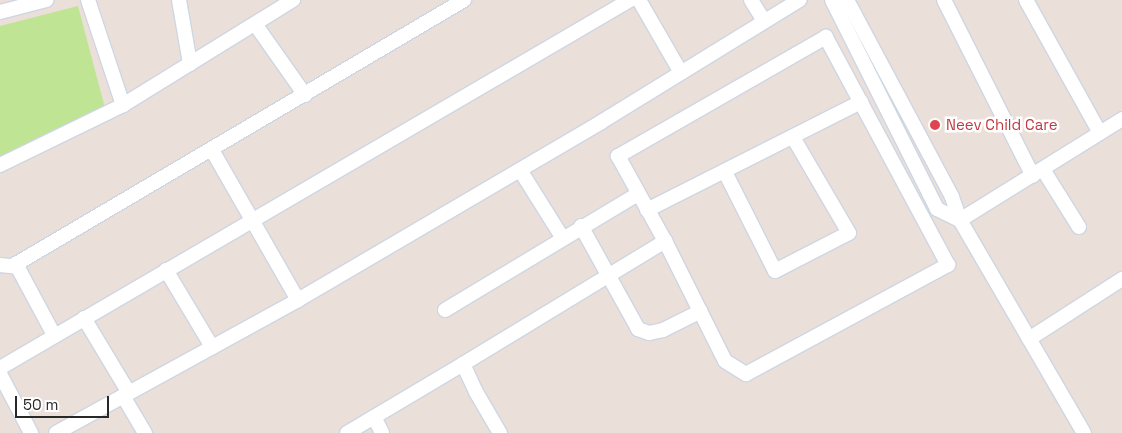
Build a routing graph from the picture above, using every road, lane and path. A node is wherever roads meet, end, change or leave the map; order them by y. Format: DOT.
graph roads {
  1 [pos="46,0"];
  2 [pos="88,0"];
  3 [pos="179,0"];
  4 [pos="293,0"];
  5 [pos="464,0"];
  6 [pos="630,0"];
  7 [pos="639,0"];
  8 [pos="751,0"];
  9 [pos="799,0"];
  10 [pos="832,0"];
  11 [pos="847,0"];
  12 [pos="1026,0"];
  13 [pos="947,1"];
  14 [pos="0,12"];
  15 [pos="764,21"];
  16 [pos="255,24"];
  17 [pos="190,64"];
  18 [pos="680,71"];
  19 [pos="305,95"];
  20 [pos="861,102"];
  21 [pos="123,105"];
  22 [pos="889,111"];
  23 [pos="1122,119"];
  24 [pos="871,121"];
  25 [pos="1100,133"];
  26 [pos="793,137"];
  27 [pos="212,150"];
  28 [pos="0,165"];
  29 [pos="520,170"];
  30 [pos="725,172"];
  31 [pos="1038,173"];
  32 [pos="638,194"];
  33 [pos="647,210"];
  34 [pos="960,220"];
  35 [pos="253,222"];
  36 [pos="581,226"];
  37 [pos="1079,227"];
  38 [pos="562,237"];
  39 [pos="665,241"];
  40 [pos="0,265"];
  41 [pos="18,268"];
  42 [pos="166,270"];
  43 [pos="607,274"];
  44 [pos="1122,279"];
  45 [pos="298,300"];
  46 [pos="446,310"];
  47 [pos="700,311"];
  48 [pos="84,318"];
  49 [pos="54,335"];
  50 [pos="1030,339"];
  51 [pos="212,347"];
  52 [pos="463,364"];
  53 [pos="0,368"];
  54 [pos="0,374"];
  55 [pos="126,394"];
  56 [pos="374,417"];
  57 [pos="31,433"];
  58 [pos="56,433"];
  59 [pos="145,433"];
  60 [pos="348,433"];
  61 [pos="382,433"];
  62 [pos="500,433"];
  63 [pos="1084,433"];
  1 -- 14 [label="street"];
  2 -- 21 [label="street"];
  3 -- 17 [label="street"];
  4 -- 16 [label="street"];
  5 -- 19 [label="street"];
  6 -- 35 [label="street"];
  7 -- 18 [label="street"];
  8 -- 15 [label="street"];
  9 -- 15 [label="street"];
  10 -- 22 [label="street"];
  11 -- 34 [label="street"];
  12 -- 25 [label="street"];
  13 -- 31 [label="street"];
  15 -- 18 [label="street"];
  16 -- 17 [label="street"];
  16 -- 19 [label="street"];
  17 -- 21 [label="street"];
  18 -- 29 [label="street"];
  19 -- 27 [label="street"];
  20 -- 24 [label="street"];
  20 -- 26 [label="street"];
  20 -- 32 [label="street"];
  21 -- 28 [label="street"];
  22 -- 24 [label="street"];
  22 -- 34 [label="street"];
  23 -- 25 [label="street"];
  24 -- 47 [label="street"];
  25 -- 31 [label="street"];
  26 -- 30 [label="street"];
  26 -- 30 [label="street"];
  27 -- 35 [label="street"];
  27 -- 41 [label="street"];
  29 -- 38 [label="street"];
  29 -- 45 [label="street"];
  30 -- 33 [label="street"];
  31 -- 34 [label="street"];
  31 -- 37 [label="street"];
  32 -- 33 [label="street"];
  32 -- 36 [label="street"];
  33 -- 39 [label="street"];
  34 -- 50 [label="street"];
  35 -- 42 [label="street"];
  35 -- 45 [label="street"];
  36 -- 38 [label="street"];
  36 -- 43 [label="street"];
  38 -- 46 [label="street"];
  39 -- 43 [label="street"];
  39 -- 47 [label="street"];
  40 -- 41 [label="street"];
  41 -- 49 [label="street"];
  42 -- 48 [label="street"];
  42 -- 51 [label="street"];
  43 -- 47 [label="street"];
  43 -- 52 [label="street"];
  44 -- 50 [label="street"];
  45 -- 51 [label="street"];
  48 -- 49 [label="street"];
  48 -- 55 [label="street"];
  49 -- 53 [label="street"];
  50 -- 63 [label="street"];
  51 -- 55 [label="street"];
  52 -- 56 [label="street"];
  52 -- 62 [label="street"];
  54 -- 57 [label="street"];
  55 -- 58 [label="street"];
  55 -- 59 [label="street"];
  56 -- 60 [label="street"];
  56 -- 61 [label="street"];
}
